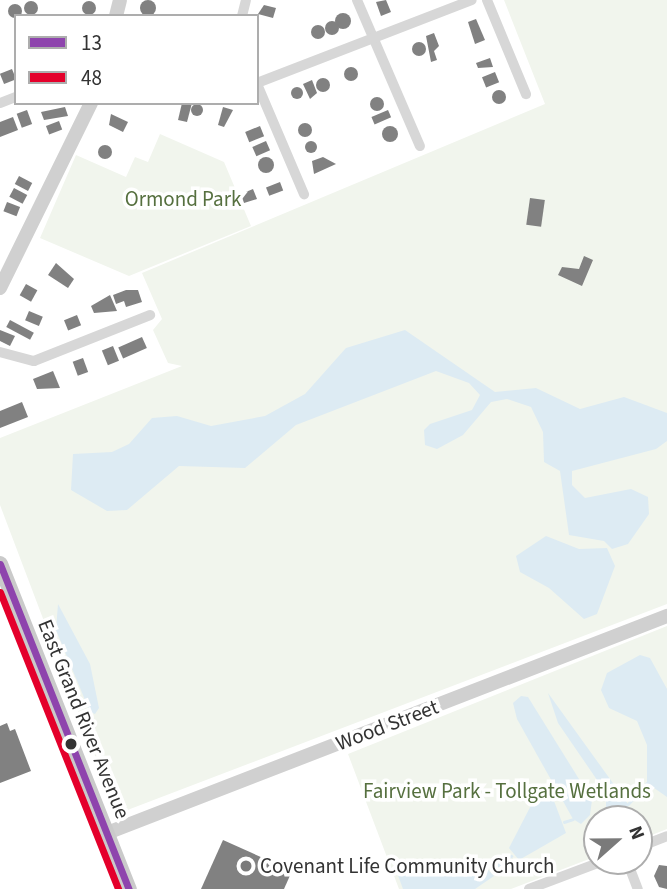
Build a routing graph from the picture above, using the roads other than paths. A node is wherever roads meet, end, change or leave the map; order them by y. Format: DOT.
graph roads {
  1 [pos="357,0"];
  2 [pos="472,0"];
  3 [pos="487,0"];
  4 [pos="373,38"];
  5 [pos="259,83"];
  6 [pos="259,89"];
  7 [pos="526,94"];
  8 [pos="90,105"];
  9 [pos="420,146"];
  10 [pos="304,194"];
  11 [pos="0,288"];
  12 [pos="149,315"];
  13 [pos="0,352"];
  14 [pos="0,564"];
  15 [pos="667,616"];
  16 [pos="107,833"];
  17 [pos="583,869"];
  18 [pos="129,889"];
  19 [pos="529,889"];
  1 -- 4 [label="street"];
  2 -- 4 [label="street"];
  3 -- 7 [label="street"];
  4 -- 5 [label="street"];
  4 -- 9 [label="street"];
  6 -- 10 [label="street"];
  8 -- 11 [label="street"];
  12 -- 13 [label="street"];
  14 -- 16 [label="main road, East Grand River Avenue"];
  15 -- 16 [label="street, Wood Street"];
  16 -- 18 [label="main road, East Grand River Avenue"];
  17 -- 19 [label="street"];
}
